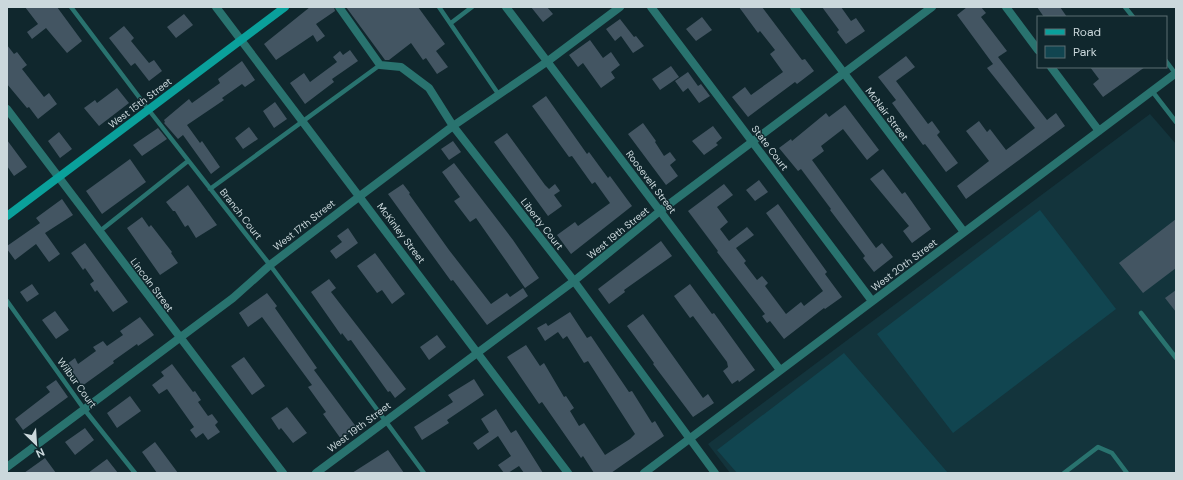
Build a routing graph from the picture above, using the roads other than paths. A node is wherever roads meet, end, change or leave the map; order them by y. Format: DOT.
graph roads {
  1 [pos="71,7"];
  2 [pos="216,7"];
  3 [pos="285,7"];
  4 [pos="339,7"];
  5 [pos="439,7"];
  6 [pos="471,7"];
  7 [pos="506,7"];
  8 [pos="620,7"];
  9 [pos="651,7"];
  10 [pos="794,7"];
  11 [pos="932,7"];
  12 [pos="1006,7"];
  13 [pos="1125,7"];
  14 [pos="1132,16"];
  15 [pos="451,23"];
  16 [pos="241,40"];
  17 [pos="1037,49"];
  18 [pos="548,61"];
  19 [pos="1167,62"];
  20 [pos="380,64"];
  21 [pos="1052,68"];
  22 [pos="844,73"];
  23 [pos="1176,73"];
  24 [pos="1152,91"];
  25 [pos="499,95"];
  26 [pos="7,109"];
  27 [pos="148,109"];
  28 [pos="303,121"];
  29 [pos="1176,122"];
  30 [pos="453,126"];
  31 [pos="1099,131"];
  32 [pos="753,142"];
  33 [pos="188,161"];
  34 [pos="58,176"];
  35 [pos="210,189"];
  36 [pos="360,196"];
  37 [pos="660,211"];
  38 [pos="7,216"];
  39 [pos="100,231"];
  40 [pos="964,232"];
  41 [pos="270,265"];
  42 [pos="574,281"];
  43 [pos="7,301"];
  44 [pos="872,301"];
  45 [pos="1141,313"];
  46 [pos="179,338"];
  47 [pos="478,352"];
  48 [pos="1176,358"];
  49 [pos="780,370"];
  50 [pos="84,409"];
  51 [pos="385,421"];
  52 [pos="690,439"];
  53 [pos="7,467"];
  54 [pos="135,473"];
  55 [pos="283,473"];
  56 [pos="316,473"];
  57 [pos="424,473"];
  58 [pos="568,473"];
  59 [pos="644,473"];
  60 [pos="715,473"];
  61 [pos="1064,473"];
  62 [pos="1127,473"];
  1 -- 27 [label="lane, Branch Court"];
  2 -- 16 [label="street, McKinley Street"];
  3 -- 16 [label="main road, West 15th Street"];
  4 -- 20 [label="street"];
  5 -- 15 [label="lane"];
  6 -- 15 [label="lane"];
  7 -- 18 [label="street, Roosevelt Street"];
  8 -- 18 [label="street, West 17th Street"];
  9 -- 32 [label="street, State Court"];
  10 -- 22 [label="street, McNair Street"];
  11 -- 22 [label="street, West 19th Street"];
  12 -- 17 [label="street"];
  13 -- 14 [label="lane"];
  15 -- 25 [label="lane"];
  16 -- 27 [label="main road, West 15th Street"];
  16 -- 28 [label="street, McKinley Street"];
  18 -- 25 [label="street, West 17th Street"];
  18 -- 37 [label="street, Roosevelt Street"];
  19 -- 23 [label="lane"];
  20 -- 28 [label="lane"];
  20 -- 30 [label="street, Liberty Court"];
  21 -- 31 [label="street"];
  22 -- 32 [label="street, West 19th Street"];
  22 -- 40 [label="street, McNair Street"];
  23 -- 24 [label="street, West 20th Street"];
  24 -- 29 [label="lane"];
  24 -- 31 [label="street, West 20th Street"];
  25 -- 30 [label="street, West 17th Street"];
  26 -- 34 [label="street, Lincoln Street"];
  27 -- 33 [label="lane, Branch Court"];
  27 -- 34 [label="main road, West 15th Street"];
  28 -- 35 [label="lane"];
  28 -- 36 [label="street, McKinley Street"];
  30 -- 36 [label="street, West 17th Street"];
  30 -- 42 [label="street, Liberty Court"];
  31 -- 40 [label="street, West 20th Street"];
  32 -- 37 [label="street, West 19th Street"];
  32 -- 44 [label="street, State Court"];
  33 -- 35 [label="lane, Branch Court"];
  33 -- 39 [label="lane"];
  34 -- 38 [label="main road, West 15th Street"];
  34 -- 39 [label="street, Lincoln Street"];
  35 -- 41 [label="lane, Branch Court"];
  36 -- 41 [label="street, West 17th Street"];
  36 -- 47 [label="street, McKinley Street"];
  37 -- 42 [label="street, West 19th Street"];
  37 -- 49 [label="street, Roosevelt Street"];
  39 -- 46 [label="street, Lincoln Street"];
  40 -- 44 [label="street, West 20th Street"];
  41 -- 46 [label="street, West 17th Street"];
  41 -- 51 [label="lane, Branch Court"];
  42 -- 47 [label="street, West 19th Street"];
  42 -- 52 [label="street, Liberty Court"];
  43 -- 50 [label="lane, Wilbur Court"];
  44 -- 49 [label="street, West 20th Street"];
  45 -- 48 [label="lane"];
  46 -- 50 [label="street, West 17th Street"];
  46 -- 55 [label="street, Lincoln Street"];
  47 -- 51 [label="street, West 19th Street"];
  47 -- 58 [label="street, McKinley Street"];
  49 -- 52 [label="street, West 20th Street"];
  50 -- 53 [label="street, West 17th Street"];
  50 -- 54 [label="lane, Wilbur Court"];
  51 -- 56 [label="street, West 19th Street"];
  51 -- 57 [label="lane, Branch Court"];
  52 -- 59 [label="street, West 20th Street"];
  52 -- 60 [label="street, Liberty Court"];
  61 -- 62 [label="lane"];
}
